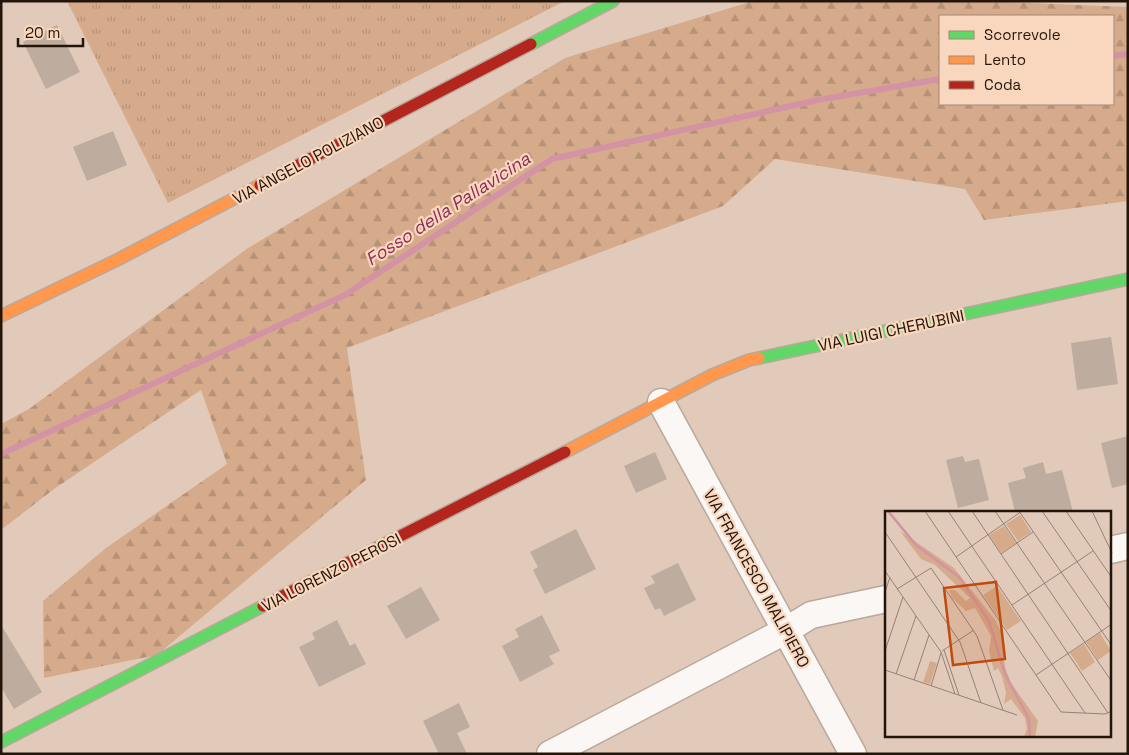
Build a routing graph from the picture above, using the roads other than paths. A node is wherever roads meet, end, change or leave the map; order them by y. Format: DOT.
graph roads {
  1 [pos="613,1"];
  2 [pos="1128,279"];
  3 [pos="1,316"];
  4 [pos="661,402"];
  5 [pos="1128,546"];
  6 [pos="1112,550"];
  7 [pos="885,598"];
  8 [pos="785,631"];
  9 [pos="1,742"];
  10 [pos="550,754"];
  11 [pos="853,754"];
  1 -- 3 [label="street, VIA ANGELO POLIZIANO"];
  2 -- 4 [label="street, VIA LUIGI CHERUBINI"];
  4 -- 8 [label="street, VIA FRANCESCO MALIPIERO"];
  4 -- 9 [label="street, VIA LORENZO PEROSI"];
  5 -- 6 [label="street"];
  7 -- 8 [label="street"];
  8 -- 10 [label="street"];
  8 -- 11 [label="street, VIA FRANCESCO MALIPIERO"];
}
